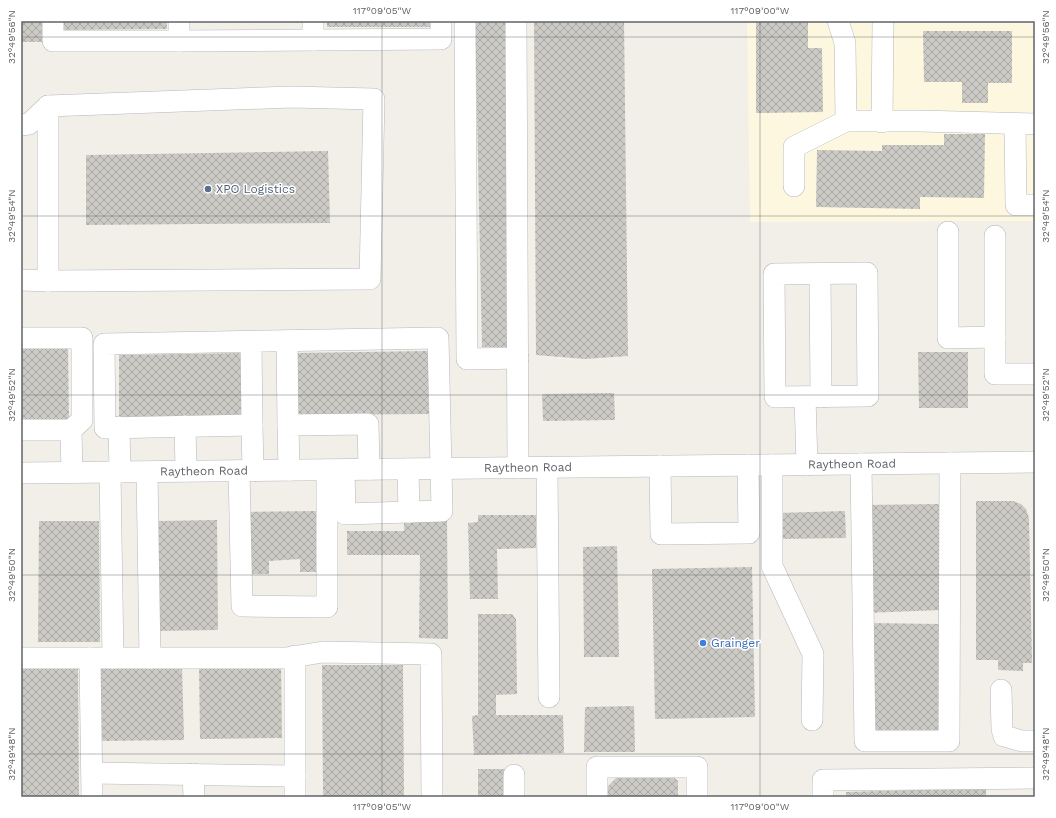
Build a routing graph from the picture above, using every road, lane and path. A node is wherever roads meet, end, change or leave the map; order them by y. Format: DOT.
graph roads {
  1 [pos="52,21"];
  2 [pos="441,21"];
  3 [pos="465,21"];
  4 [pos="516,21"];
  5 [pos="838,21"];
  6 [pos="884,21"];
  7 [pos="313,30"];
  8 [pos="179,31"];
  9 [pos="48,106"];
  10 [pos="846,121"];
  11 [pos="882,122"];
  12 [pos="1025,124"];
  13 [pos="21,125"];
  14 [pos="794,186"];
  15 [pos="1035,205"];
  16 [pos="948,232"];
  17 [pos="995,236"];
  18 [pos="820,274"];
  19 [pos="21,280"];
  20 [pos="48,281"];
  21 [pos="995,337"];
  22 [pos="21,338"];
  23 [pos="287,341"];
  24 [pos="251,342"];
  25 [pos="518,358"];
  26 [pos="1035,374"];
  27 [pos="813,397"];
  28 [pos="252,425"];
  29 [pos="288,425"];
  30 [pos="185,426"];
  31 [pos="119,427"];
  32 [pos="21,430"];
  33 [pos="71,430"];
  34 [pos="1035,462"];
  35 [pos="950,463"];
  36 [pos="861,464"];
  37 [pos="748,465"];
  38 [pos="772,465"];
  39 [pos="806,465"];
  40 [pos="660,466"];
  41 [pos="518,468"];
  42 [pos="547,468"];
  43 [pos="369,469"];
  44 [pos="408,469"];
  45 [pos="441,469"];
  46 [pos="246,470"];
  47 [pos="289,470"];
  48 [pos="335,470"];
  49 [pos="186,471"];
  50 [pos="72,472"];
  51 [pos="115,472"];
  52 [pos="147,472"];
  53 [pos="21,473"];
  54 [pos="409,512"];
  55 [pos="296,656"];
  56 [pos="21,658"];
  57 [pos="90,658"];
  58 [pos="113,658"];
  59 [pos="150,658"];
  60 [pos="1001,690"];
  61 [pos="549,697"];
  62 [pos="812,720"];
  63 [pos="1035,741"];
  64 [pos="92,773"];
  65 [pos="193,774"];
  66 [pos="514,775"];
  67 [pos="295,776"];
  68 [pos="1035,778"];
  69 [pos="1006,788"];
  70 [pos="92,797"];
  71 [pos="194,797"];
  72 [pos="295,797"];
  73 [pos="432,797"];
  74 [pos="514,797"];
  75 [pos="597,797"];
  76 [pos="698,797"];
  77 [pos="823,797"];
  1 -- 8 [label="street"];
  2 -- 7 [label="street"];
  3 -- 25 [label="street"];
  4 -- 25 [label="street"];
  5 -- 10 [label="street"];
  6 -- 11 [label="street"];
  7 -- 8 [label="street"];
  9 -- 13 [label="street"];
  9 -- 20 [label="street"];
  9 -- 20 [label="street"];
  10 -- 11 [label="street"];
  10 -- 14 [label="street"];
  11 -- 12 [label="street"];
  12 -- 15 [label="street"];
  16 -- 21 [label="street"];
  17 -- 21 [label="street"];
  18 -- 27 [label="street"];
  18 -- 27 [label="street"];
  18 -- 27 [label="street"];
  19 -- 20 [label="street"];
  21 -- 26 [label="street"];
  22 -- 33 [label="street"];
  23 -- 24 [label="street"];
  23 -- 29 [label="street"];
  23 -- 45 [label="street"];
  24 -- 28 [label="street"];
  24 -- 31 [label="street"];
  25 -- 41 [label="street"];
  27 -- 39 [label="street"];
  28 -- 30 [label="street"];
  28 -- 46 [label="street"];
  29 -- 43 [label="street"];
  29 -- 47 [label="street"];
  30 -- 31 [label="street"];
  30 -- 49 [label="street"];
  31 -- 51 [label="street"];
  32 -- 33 [label="street"];
  33 -- 50 [label="street"];
  34 -- 35 [label="street, Raytheon Road"];
  35 -- 36 [label="street, Raytheon Road"];
  35 -- 36 [label="street"];
  36 -- 39 [label="street, Raytheon Road"];
  37 -- 38 [label="street, Raytheon Road"];
  37 -- 40 [label="street, Raytheon Road"];
  37 -- 40 [label="street"];
  38 -- 39 [label="street, Raytheon Road"];
  38 -- 62 [label="street"];
  40 -- 42 [label="street, Raytheon Road"];
  41 -- 42 [label="street, Raytheon Road"];
  41 -- 45 [label="street, Raytheon Road"];
  42 -- 61 [label="street"];
  43 -- 44 [label="street, Raytheon Road"];
  43 -- 48 [label="street, Raytheon Road"];
  44 -- 45 [label="street, Raytheon Road"];
  44 -- 54 [label="street"];
  45 -- 54 [label="street"];
  46 -- 47 [label="street, Raytheon Road"];
  46 -- 48 [label="street"];
  46 -- 49 [label="street, Raytheon Road"];
  47 -- 48 [label="street, Raytheon Road"];
  48 -- 54 [label="street"];
  49 -- 52 [label="street, Raytheon Road"];
  50 -- 51 [label="street, Raytheon Road"];
  50 -- 53 [label="street, Raytheon Road"];
  51 -- 52 [label="street, Raytheon Road"];
  51 -- 58 [label="street"];
  52 -- 59 [label="street"];
  55 -- 59 [label="street"];
  55 -- 67 [label="street"];
  55 -- 73 [label="street"];
  56 -- 57 [label="street"];
  57 -- 58 [label="street"];
  57 -- 64 [label="street"];
  58 -- 59 [label="street"];
  60 -- 63 [label="street"];
  64 -- 65 [label="street"];
  64 -- 70 [label="street"];
  65 -- 67 [label="street"];
  65 -- 71 [label="street"];
  66 -- 74 [label="street"];
  67 -- 72 [label="street"];
  68 -- 69 [label="street"];
  69 -- 77 [label="street"];
  75 -- 76 [label="street"];
}
